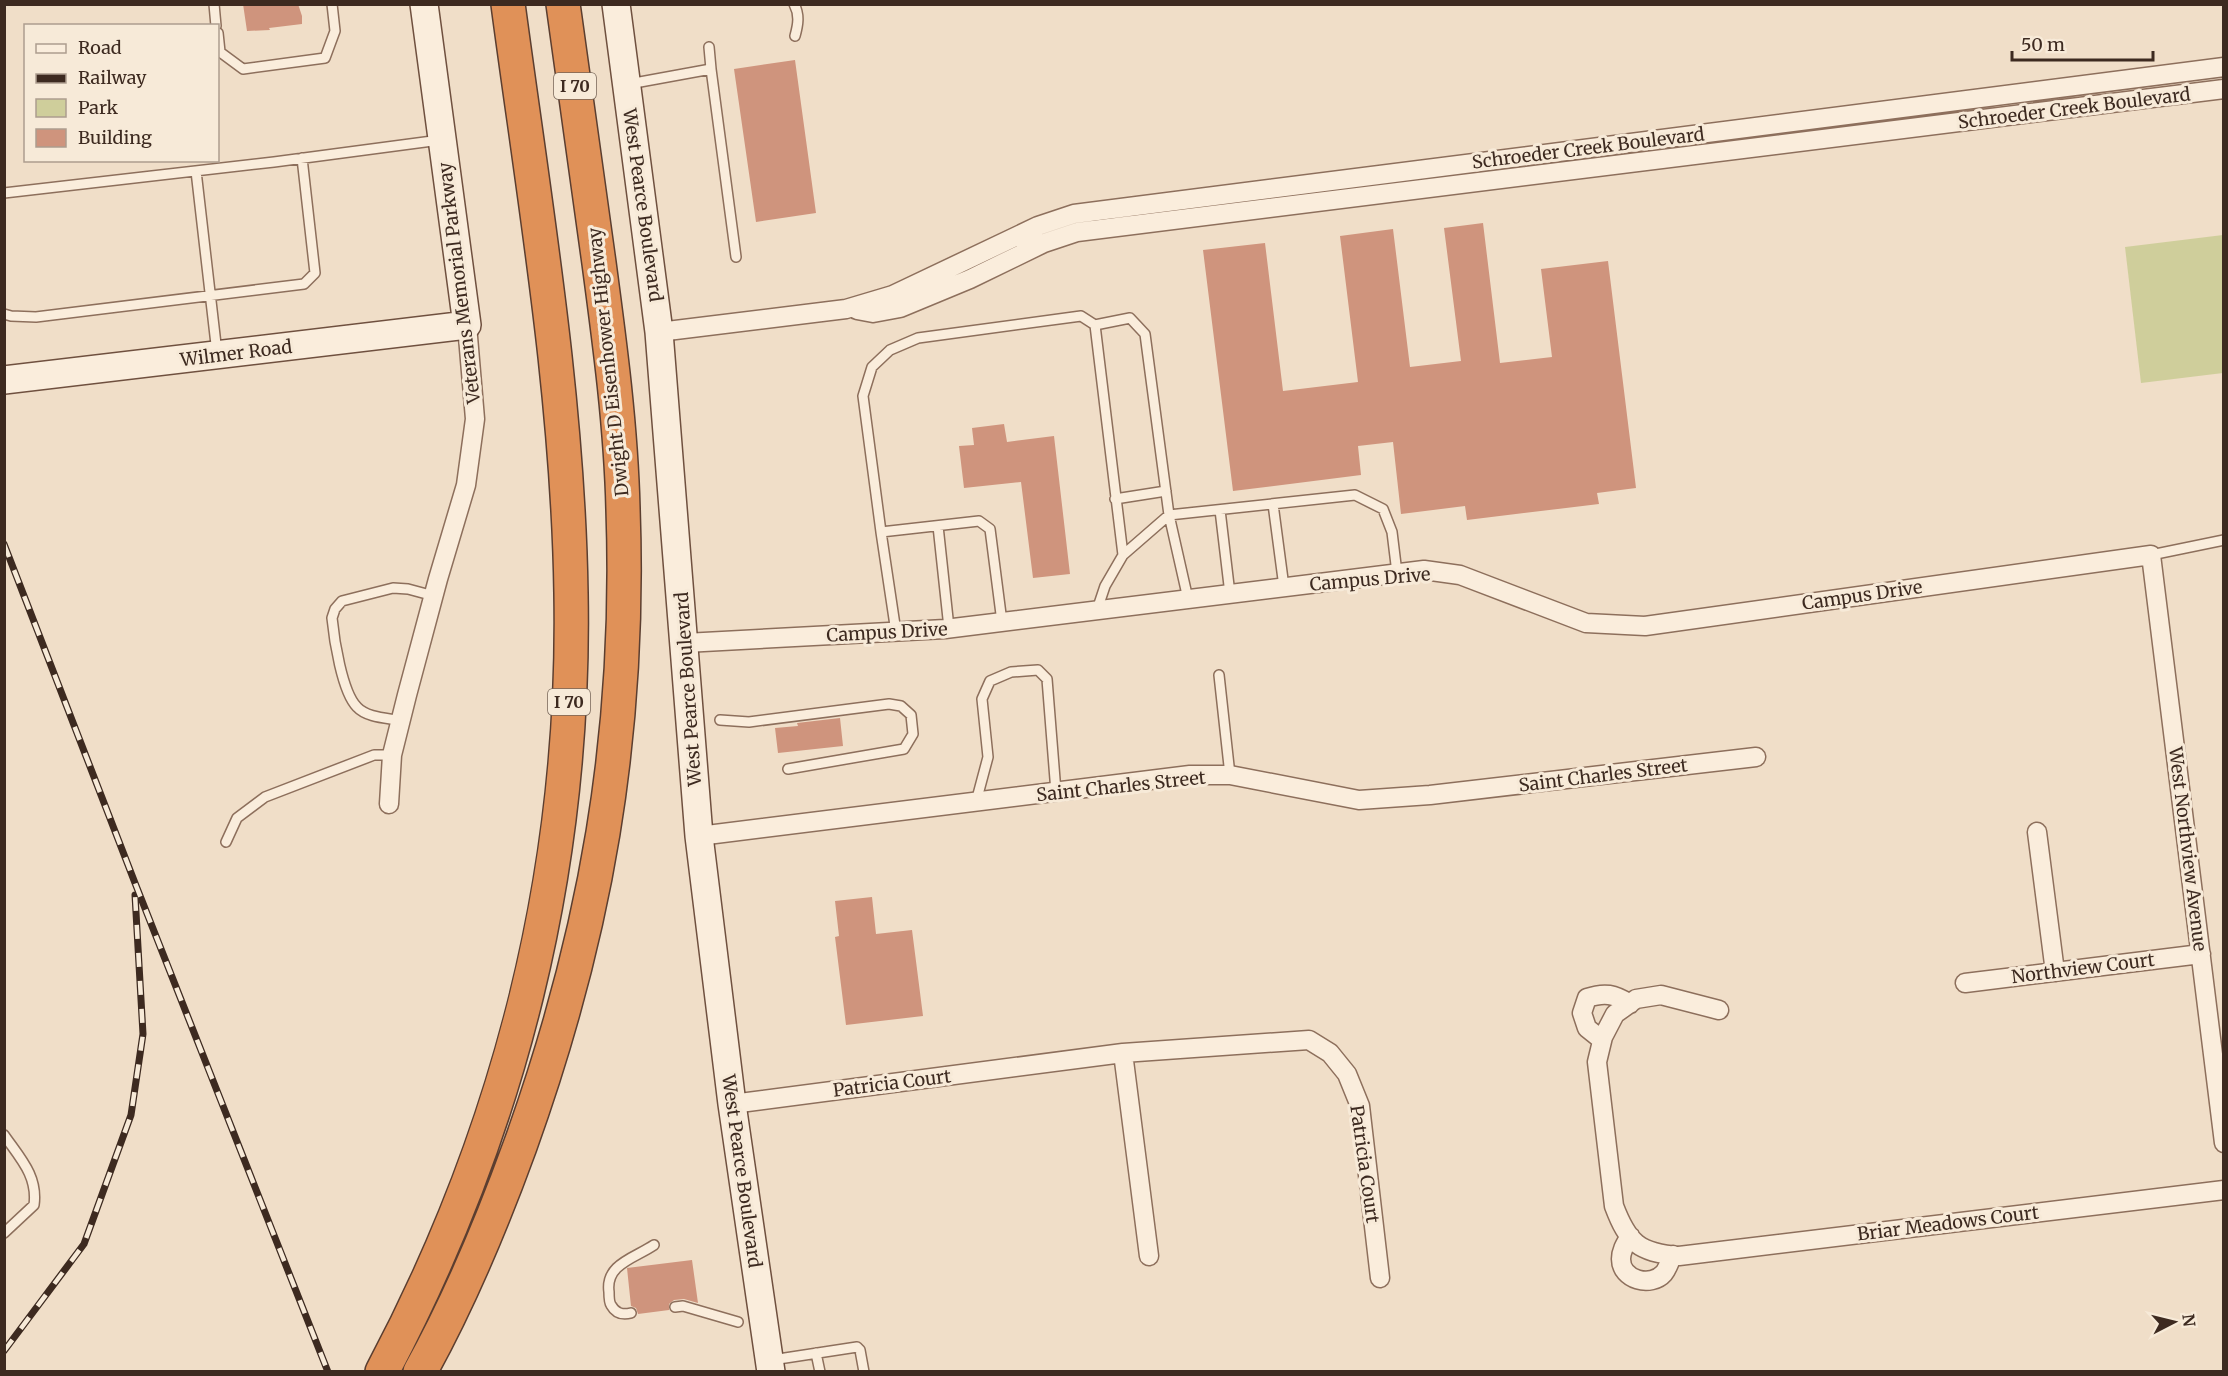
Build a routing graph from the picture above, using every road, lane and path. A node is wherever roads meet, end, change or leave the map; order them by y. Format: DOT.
graph roads {
  1 [pos="214,4"];
  2 [pos="332,4"];
  3 [pos="424,4"];
  4 [pos="508,4"];
  5 [pos="564,4"];
  6 [pos="616,4"];
  7 [pos="794,4"];
  8 [pos="216,24"];
  9 [pos="795,36"];
  10 [pos="219,42"];
  11 [pos="709,47"];
  12 [pos="2223,67"];
  13 [pos="711,69"];
  14 [pos="627,84"];
  15 [pos="2223,89"];
  16 [pos="442,140"];
  17 [pos="303,158"];
  18 [pos="196,171"];
  19 [pos="4,193"];
  20 [pos="736,257"];
  21 [pos="966,271"];
  22 [pos="210,296"];
  23 [pos="4,314"];
  24 [pos="1095,324"];
  25 [pos="467,325"];
  26 [pos="659,332"];
  27 [pos="217,355"];
  28 [pos="4,380"];
  29 [pos="1166,491"];
  30 [pos="1115,499"];
  31 [pos="1273,504"];
  32 [pos="1220,510"];
  33 [pos="1169,515"];
  34 [pos="938,526"];
  35 [pos="881,532"];
  36 [pos="2223,540"];
  37 [pos="1123,555"];
  38 [pos="2151,555"];
  39 [pos="1397,573"];
  40 [pos="1284,587"];
  41 [pos="1230,594"];
  42 [pos="434,596"];
  43 [pos="1188,599"];
  44 [pos="1097,610"];
  45 [pos="1002,622"];
  46 [pos="949,628"];
  47 [pos="896,632"];
  48 [pos="685,643"];
  49 [pos="1219,675"];
  50 [pos="720,720"];
  51 [pos="402,721"];
  52 [pos="393,755"];
  53 [pos="1756,757"];
  54 [pos="788,768"];
  55 [pos="1230,775"];
  56 [pos="1056,792"];
  57 [pos="976,802"];
  58 [pos="389,804"];
  59 [pos="2037,832"];
  60 [pos="699,836"];
  61 [pos="226,842"];
  62 [pos="2201,954"];
  63 [pos="2055,972"];
  64 [pos="1965,983"];
  65 [pos="1630,1004"];
  66 [pos="1719,1010"];
  67 [pos="1602,1040"];
  68 [pos="1123,1053"];
  69 [pos="732,1104"];
  70 [pos="4,1135"];
  71 [pos="2223,1143"];
  72 [pos="2223,1190"];
  73 [pos="4,1233"];
  74 [pos="1629,1236"];
  75 [pos="654,1245"];
  76 [pos="1673,1255"];
  77 [pos="1149,1256"];
  78 [pos="1380,1278"];
  79 [pos="675,1307"];
  80 [pos="631,1313"];
  81 [pos="738,1322"];
  82 [pos="816,1353"];
  83 [pos="770,1366"];
  84 [pos="382,1371"];
  85 [pos="420,1371"];
  86 [pos="820,1371"];
  87 [pos="864,1371"];
  1 -- 8 [label="lane"];
  2 -- 10 [label="lane"];
  3 -- 16 [label="main road, Veterans Memorial Parkway"];
  4 -- 84 [label="highway, I 70"];
  5 -- 85 [label="highway, Dwight D Eisenhower Highway / I 70"];
  6 -- 14 [label="main road, West Pearce Boulevard"];
  7 -- 9 [label="lane"];
  11 -- 13 [label="lane"];
  12 -- 21 [label="street, Schroeder Creek Boulevard"];
  13 -- 14 [label="lane"];
  13 -- 20 [label="lane"];
  14 -- 26 [label="main road, West Pearce Boulevard"];
  15 -- 21 [label="street, Schroeder Creek Boulevard"];
  16 -- 17 [label="lane"];
  16 -- 25 [label="main road, Veterans Memorial Parkway"];
  17 -- 18 [label="lane"];
  17 -- 22 [label="lane"];
  18 -- 19 [label="lane"];
  18 -- 22 [label="lane"];
  21 -- 26 [label="street, Schroeder Creek Boulevard"];
  22 -- 23 [label="lane"];
  22 -- 27 [label="lane"];
  24 -- 29 [label="lane"];
  24 -- 30 [label="lane"];
  24 -- 35 [label="lane"];
  25 -- 27 [label="main road, Wilmer Road"];
  25 -- 42 [label="street, Veterans Memorial Parkway"];
  26 -- 48 [label="main road, West Pearce Boulevard"];
  27 -- 28 [label="main road, Wilmer Road"];
  29 -- 30 [label="lane"];
  29 -- 33 [label="lane"];
  30 -- 37 [label="lane"];
  31 -- 32 [label="lane"];
  31 -- 39 [label="lane"];
  31 -- 40 [label="lane"];
  32 -- 33 [label="lane"];
  32 -- 41 [label="lane"];
  33 -- 37 [label="lane"];
  33 -- 43 [label="lane"];
  34 -- 35 [label="lane"];
  34 -- 45 [label="lane"];
  34 -- 46 [label="lane"];
  35 -- 47 [label="lane"];
  36 -- 38 [label="lane"];
  37 -- 44 [label="lane"];
  38 -- 39 [label="street, Campus Drive"];
  38 -- 62 [label="street, West Northview Avenue"];
  39 -- 40 [label="street, Campus Drive"];
  40 -- 41 [label="street, Campus Drive"];
  41 -- 43 [label="street, Campus Drive"];
  42 -- 51 [label="street, Veterans Memorial Parkway"];
  42 -- 51 [label="lane"];
  43 -- 44 [label="street, Campus Drive"];
  44 -- 45 [label="street, Campus Drive"];
  45 -- 46 [label="street, Campus Drive"];
  46 -- 47 [label="street, Campus Drive"];
  47 -- 48 [label="street, Campus Drive"];
  48 -- 60 [label="main road, West Pearce Boulevard"];
  49 -- 55 [label="lane"];
  50 -- 54 [label="lane"];
  51 -- 52 [label="street, Veterans Memorial Parkway"];
  52 -- 58 [label="street, Veterans Memorial Parkway"];
  52 -- 61 [label="lane"];
  53 -- 55 [label="street, Saint Charles Street"];
  55 -- 56 [label="street, Saint Charles Street"];
  56 -- 57 [label="street, Saint Charles Street"];
  56 -- 57 [label="lane"];
  57 -- 60 [label="street, Saint Charles Street"];
  59 -- 63 [label="street"];
  60 -- 69 [label="main road, West Pearce Boulevard"];
  62 -- 63 [label="street, Northview Court"];
  62 -- 71 [label="street, West Northview Avenue"];
  63 -- 64 [label="street, Northview Court"];
  65 -- 66 [label="street, Briar Meadows Court"];
  65 -- 67 [label="street, Briar Meadows Court"];
  65 -- 67 [label="street"];
  67 -- 74 [label="street, Briar Meadows Court"];
  68 -- 69 [label="street, Patricia Court"];
  68 -- 77 [label="street"];
  68 -- 78 [label="street, Patricia Court"];
  69 -- 83 [label="main road, West Pearce Boulevard"];
  70 -- 73 [label="lane"];
  72 -- 76 [label="street, Briar Meadows Court"];
  74 -- 76 [label="street, Briar Meadows Court"];
  74 -- 76 [label="street"];
  75 -- 80 [label="lane"];
  79 -- 81 [label="lane"];
  82 -- 83 [label="lane"];
  82 -- 86 [label="lane"];
  82 -- 87 [label="lane"];
}
